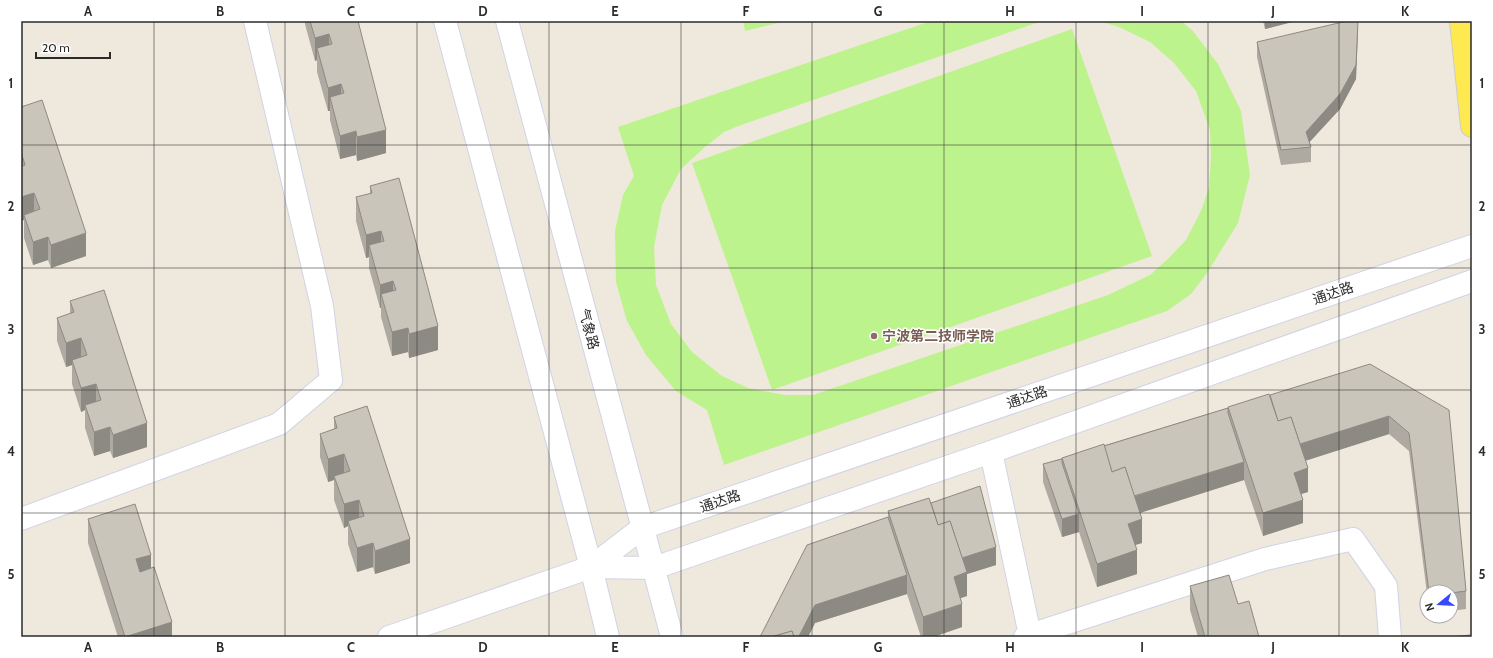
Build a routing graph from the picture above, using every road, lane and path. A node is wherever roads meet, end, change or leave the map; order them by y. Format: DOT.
graph roads {
  1 [pos="255,21"];
  2 [pos="445,21"];
  3 [pos="507,21"];
  4 [pos="1461,21"];
  5 [pos="1472,126"];
  6 [pos="1472,246"];
  7 [pos="1472,281"];
  8 [pos="991,452"];
  9 [pos="21,519"];
  10 [pos="642,528"];
  11 [pos="591,567"];
  12 [pos="654,568"];
  13 [pos="1028,636"];
  14 [pos="389,637"];
  15 [pos="608,637"];
  16 [pos="672,637"];
  17 [pos="1390,637"];
  1 -- 9 [label="street"];
  2 -- 11 [label="street"];
  3 -- 10 [label="street, 气象路"];
  4 -- 5 [label="main road"];
  6 -- 10 [label="street, 通达路"];
  7 -- 8 [label="street, 通达路"];
  8 -- 12 [label="street, 通达路"];
  8 -- 13 [label="street"];
  10 -- 11 [label="street, 通达路"];
  10 -- 12 [label="street, 气象路"];
  11 -- 12 [label="street, 通达路"];
  11 -- 14 [label="street, 通达路"];
  11 -- 15 [label="street"];
  12 -- 16 [label="street, 气象路"];
  13 -- 17 [label="street"];
}
